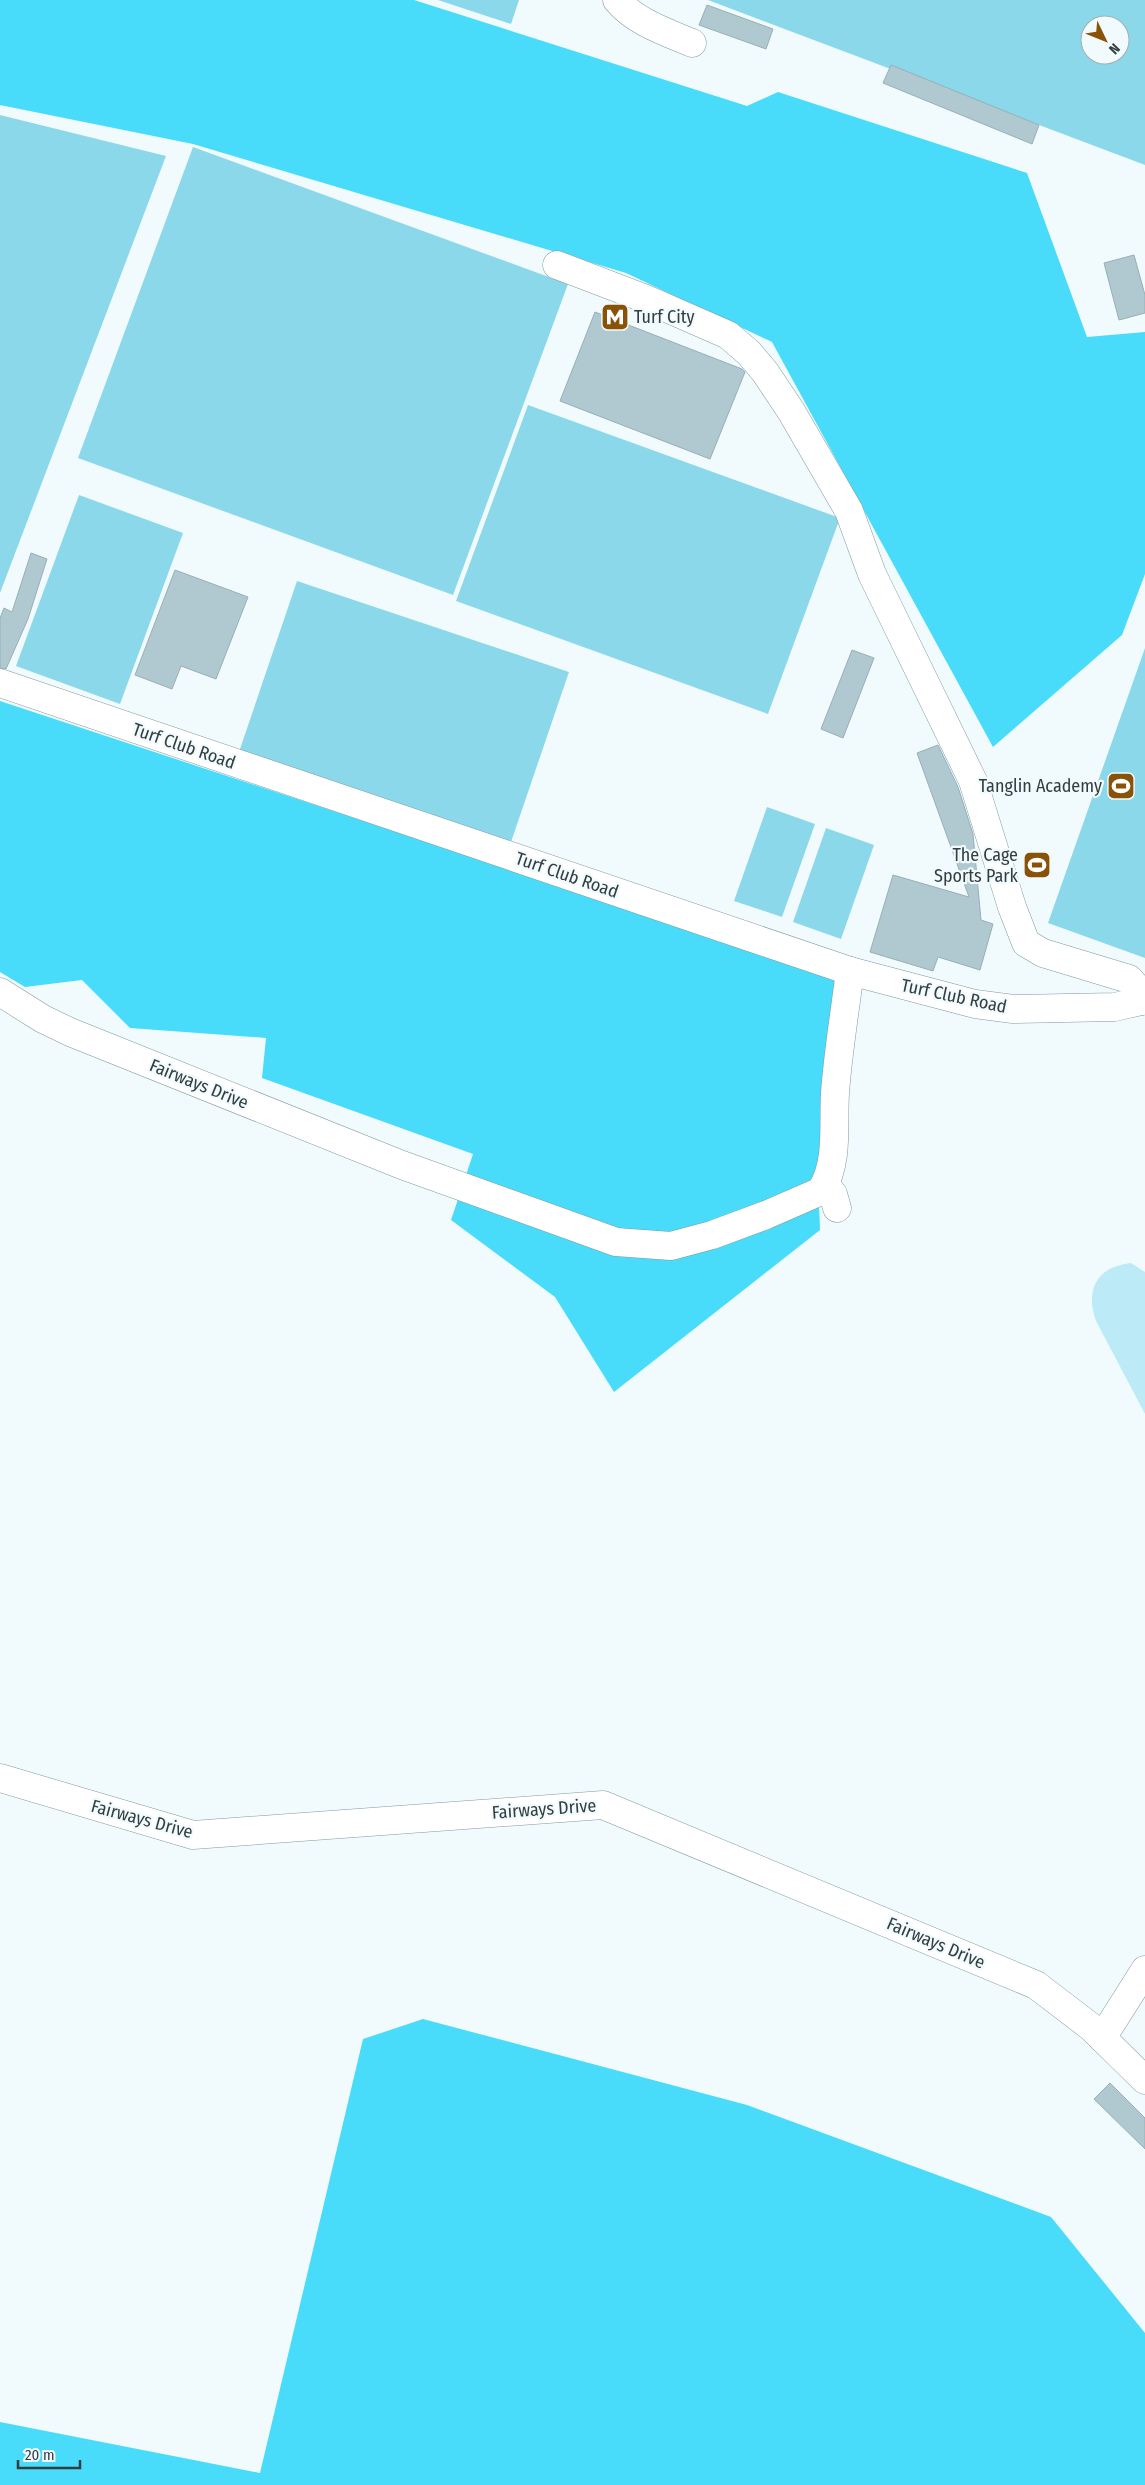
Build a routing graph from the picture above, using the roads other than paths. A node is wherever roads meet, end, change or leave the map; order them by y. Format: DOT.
graph roads {
  1 [pos="617,0"];
  2 [pos="692,43"];
  3 [pos="557,265"];
  4 [pos="0,683"];
  5 [pos="850,971"];
  6 [pos="0,992"];
  7 [pos="1143,1000"];
  8 [pos="0,1778"];
  9 [pos="1145,1970"];
  10 [pos="1102,2038"];
  11 [pos="1145,2080"];
  1 -- 2 [label="street"];
  3 -- 7 [label="street"];
  4 -- 5 [label="street, Turf Club Road"];
  5 -- 6 [label="street, Fairways Drive"];
  5 -- 7 [label="street, Turf Club Road"];
  8 -- 10 [label="street, Fairways Drive"];
  9 -- 10 [label="street"];
  10 -- 11 [label="street, Fairways Drive"];
}
